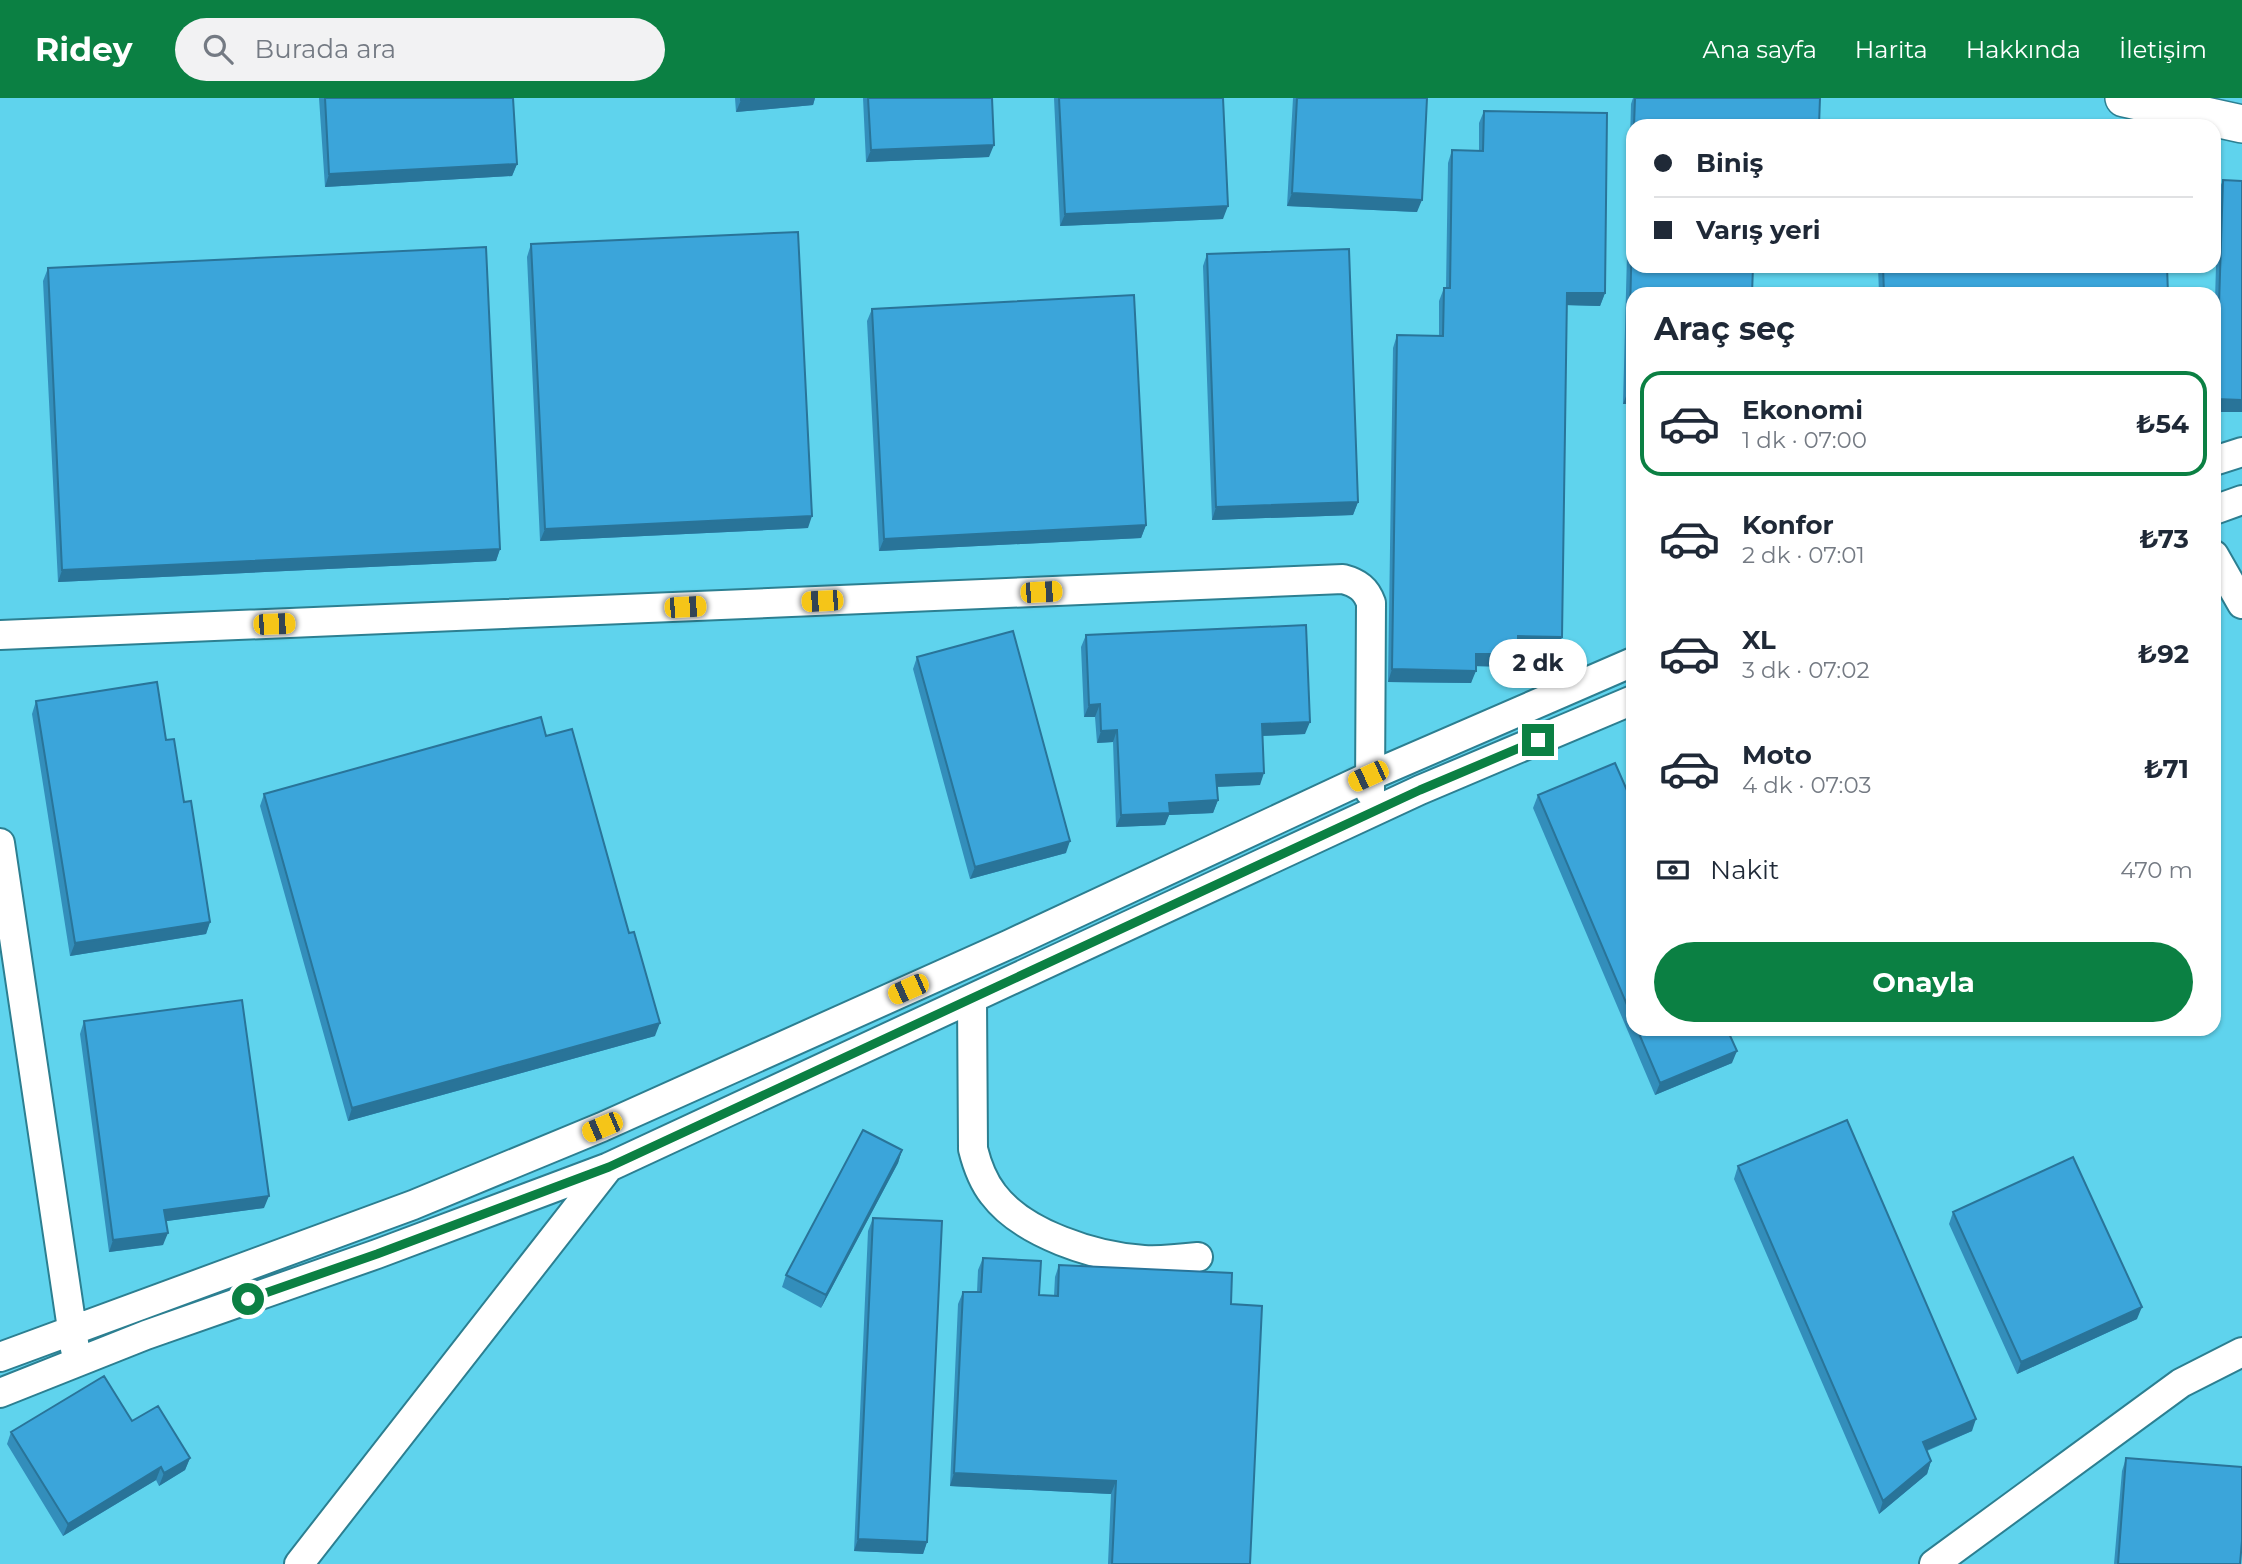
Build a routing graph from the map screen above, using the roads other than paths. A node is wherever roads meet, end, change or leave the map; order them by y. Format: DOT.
graph roads {
  1 [pos="2124,98"];
  2 [pos="2219,119"];
  3 [pos="2221,119"];
  4 [pos="2242,124"];
  5 [pos="2242,452"];
  6 [pos="2221,459"];
  7 [pos="2242,500"];
  8 [pos="2221,508"];
  9 [pos="2221,567"];
  10 [pos="2242,604"];
  11 [pos="0,635"];
  12 [pos="1626,665"];
  13 [pos="1626,703"];
  14 [pos="1368,776"];
  15 [pos="1372,813"];
  16 [pos="0,843"];
  17 [pos="972,1000"];
  18 [pos="602,1127"];
  19 [pos="609,1167"];
  20 [pos="1198,1257"];
  21 [pos="71,1331"];
  22 [pos="2242,1352"];
  23 [pos="0,1357"];
  24 [pos="77,1362"];
  25 [pos="0,1393"];
  26 [pos="299,1564"];
  27 [pos="1934,1564"];
  1 -- 2 [label="main road"];
  3 -- 4 [label="main road"];
  5 -- 6 [label="street"];
  7 -- 8 [label="street"];
  9 -- 10 [label="street"];
  11 -- 14 [label="street"];
  12 -- 14 [label="street"];
  13 -- 15 [label="street"];
  14 -- 15 [label="street"];
  14 -- 18 [label="street"];
  15 -- 17 [label="street"];
  16 -- 21 [label="street"];
  17 -- 19 [label="street"];
  17 -- 20 [label="street"];
  18 -- 19 [label="street"];
  18 -- 21 [label="street"];
  19 -- 24 [label="street"];
  19 -- 26 [label="street"];
  21 -- 23 [label="street"];
  21 -- 24 [label="street"];
  22 -- 27 [label="street"];
  24 -- 25 [label="street"];
}
